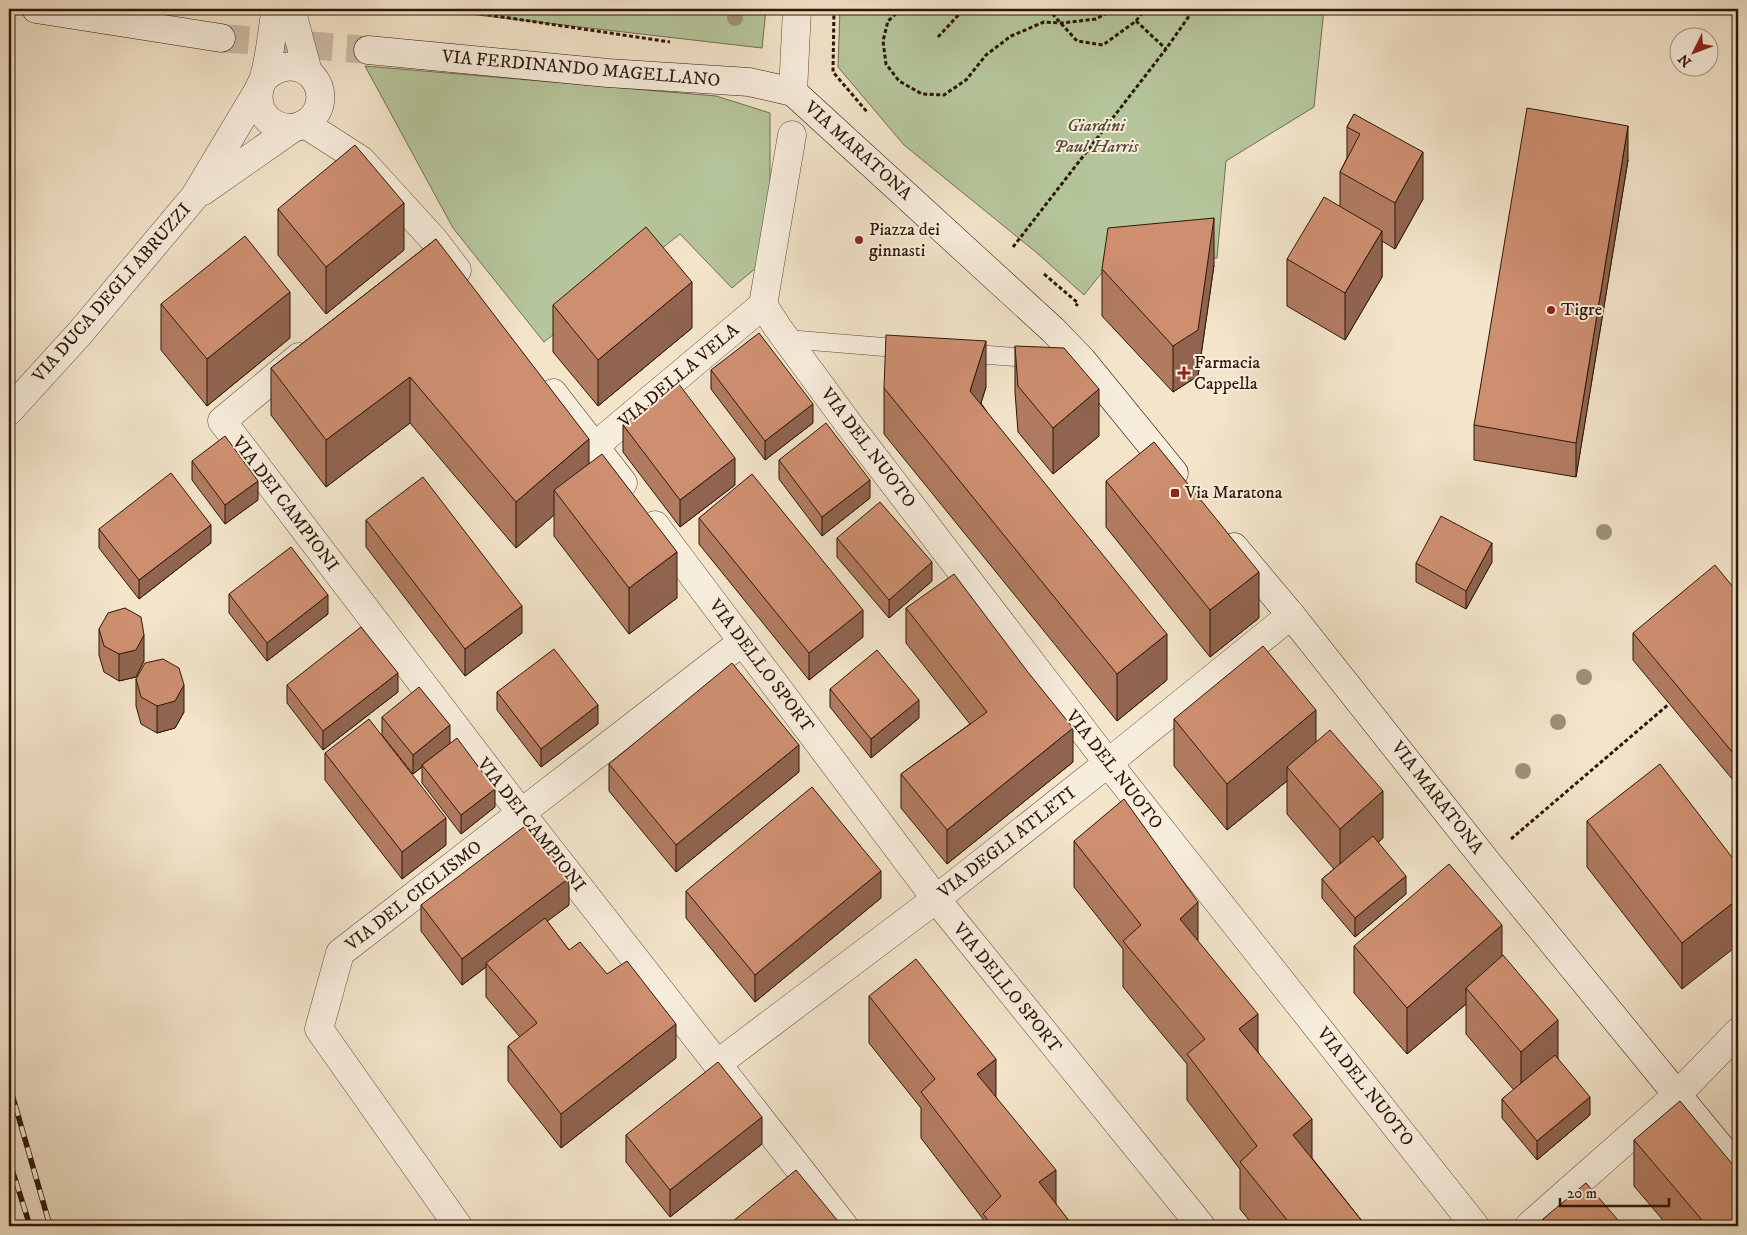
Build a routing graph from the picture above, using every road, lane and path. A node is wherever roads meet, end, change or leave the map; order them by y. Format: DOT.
graph roads {
  1 [pos="36,9"];
  2 [pos="276,9"];
  3 [pos="291,9"];
  4 [pos="449,9"];
  5 [pos="797,9"];
  6 [pos="834,9"];
  7 [pos="901,9"];
  8 [pos="964,9"];
  9 [pos="1048,9"];
  10 [pos="1114,9"];
  11 [pos="1145,9"];
  12 [pos="1194,9"];
  13 [pos="1136,21"];
  14 [pos="1061,23"];
  15 [pos="938,37"];
  16 [pos="220,38"];
  17 [pos="672,42"];
  18 [pos="1166,49"];
  19 [pos="368,50"];
  20 [pos="308,72"];
  21 [pos="262,83"];
  22 [pos="793,92"];
  23 [pos="870,115"];
  24 [pos="299,126"];
  25 [pos="792,135"];
  26 [pos="195,196"];
  27 [pos="434,240"];
  28 [pos="1017,251"];
  29 [pos="413,260"];
  30 [pos="1037,268"];
  31 [pos="474,293"];
  32 [pos="763,305"];
  33 [pos="1053,330"];
  34 [pos="786,340"];
  35 [pos="317,342"];
  36 [pos="926,350"];
  37 [pos="946,352"];
  38 [pos="1015,357"];
  39 [pos="540,376"];
  40 [pos="9,411"];
  41 [pos="595,446"];
  42 [pos="1192,494"];
  43 [pos="1216,524"];
  44 [pos="1291,615"];
  45 [pos="742,642"];
  46 [pos="1669,704"];
  47 [pos="1108,763"];
  48 [pos="520,813"];
  49 [pos="1486,861"];
  50 [pos="936,900"];
  51 [pos="1738,1032"];
  52 [pos="717,1064"];
  53 [pos="1676,1095"];
  54 [pos="1738,1169"];
  55 [pos="458,1226"];
  56 [pos="844,1226"];
  57 [pos="1201,1226"];
  58 [pos="1475,1226"];
  59 [pos="1529,1226"];
  1 -- 16 [label="street"];
  2 -- 21 [label="street"];
  3 -- 20 [label="street"];
  4 -- 17 [label="path"];
  5 -- 22 [label="street"];
  6 -- 23 [label="path"];
  7 -- 14 [label="path"];
  8 -- 15 [label="path"];
  9 -- 14 [label="path"];
  10 -- 14 [label="path"];
  11 -- 13 [label="path"];
  12 -- 18 [label="path"];
  13 -- 14 [label="path"];
  13 -- 18 [label="path"];
  18 -- 28 [label="path"];
  19 -- 22 [label="street, VIA FERDINANDO MAGELLANO"];
  20 -- 21 [label="street"];
  20 -- 24 [label="street"];
  21 -- 24 [label="street"];
  21 -- 26 [label="street, VIA DUCA DEGLI ABRUZZI"];
  22 -- 33 [label="street, VIA MARATONA"];
  24 -- 26 [label="street, VIA DUCA DEGLI ABRUZZI"];
  24 -- 27 [label="street"];
  25 -- 32 [label="street"];
  26 -- 40 [label="street, VIA DUCA DEGLI ABRUZZI"];
  27 -- 29 [label="street"];
  27 -- 31 [label="street"];
  30 -- 33 [label="path"];
  32 -- 34 [label="street, VIA DEL NUOTO"];
  32 -- 41 [label="street, VIA DELLA VELA"];
  33 -- 42 [label="street, VIA MARATONA"];
  34 -- 36 [label="lane"];
  34 -- 47 [label="street, VIA DEL NUOTO"];
  35 -- 48 [label="street, VIA DEI CAMPIONI"];
  37 -- 38 [label="lane"];
  39 -- 41 [label="street, VIA DELLO SPORT"];
  41 -- 45 [label="street, VIA DELLO SPORT"];
  43 -- 44 [label="street, VIA MARATONA"];
  44 -- 47 [label="street, VIA DEGLI ATLETI"];
  44 -- 49 [label="street, VIA MARATONA"];
  45 -- 48 [label="street, VIA DEL CICLISMO"];
  45 -- 50 [label="street, VIA DELLO SPORT"];
  46 -- 49 [label="path"];
  47 -- 50 [label="street, VIA DEGLI ATLETI"];
  47 -- 58 [label="street, VIA DEL NUOTO"];
  48 -- 52 [label="street, VIA DEI CAMPIONI"];
  48 -- 55 [label="street, VIA DEL CICLISMO"];
  49 -- 53 [label="street, VIA MARATONA"];
  50 -- 52 [label="street, VIA DEGLI ATLETI"];
  50 -- 57 [label="street, VIA DELLO SPORT"];
  51 -- 53 [label="street"];
  52 -- 56 [label="street, VIA DEI CAMPIONI"];
  53 -- 54 [label="street, VIA MARATONA"];
  53 -- 59 [label="street"];
}
